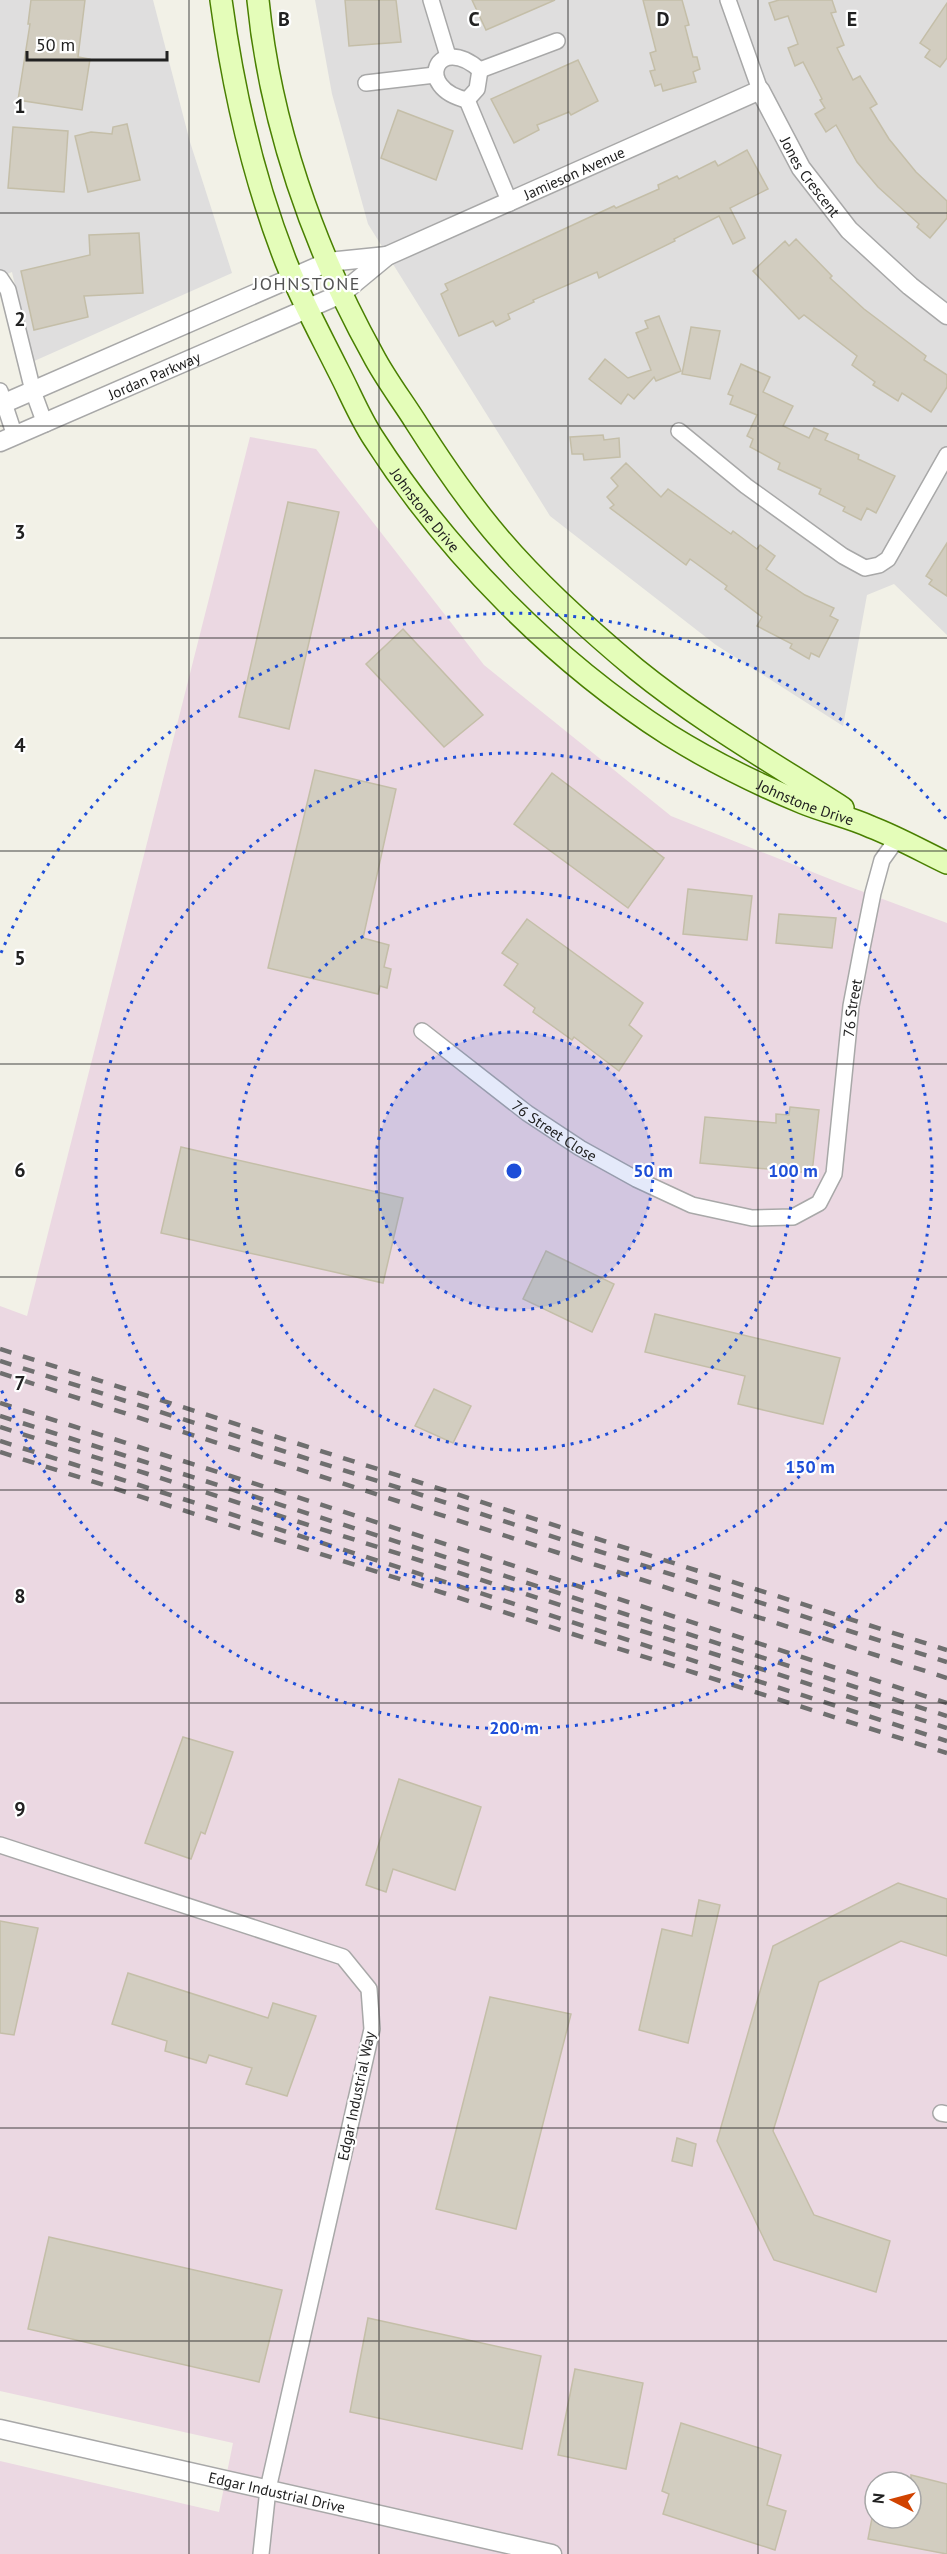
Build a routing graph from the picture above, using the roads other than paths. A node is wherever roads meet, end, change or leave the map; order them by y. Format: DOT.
graph roads {
  1 [pos="221,0"];
  2 [pos="258,0"];
  3 [pos="431,0"];
  4 [pos="728,0"];
  5 [pos="557,40"];
  6 [pos="448,56"];
  7 [pos="480,70"];
  8 [pos="435,75"];
  9 [pos="366,83"];
  10 [pos="760,90"];
  11 [pos="467,100"];
  12 [pos="510,203"];
  13 [pos="387,256"];
  14 [pos="328,262"];
  15 [pos="0,278"];
  16 [pos="294,278"];
  17 [pos="341,294"];
  18 [pos="308,309"];
  19 [pos="947,315"];
  20 [pos="33,391"];
  21 [pos="1,399"];
  22 [pos="45,424"];
  23 [pos="679,431"];
  24 [pos="8,439"];
  25 [pos="947,455"];
  26 [pos="871,826"];
  27 [pos="897,839"];
  28 [pos="947,862"];
  29 [pos="422,1031"];
  30 [pos="829,1184"];
  31 [pos="0,1845"];
  32 [pos="0,2429"];
  33 [pos="268,2489"];
  34 [pos="261,2554"];
  35 [pos="552,2554"];
  1 -- 16 [label="main road, Johnstone Drive"];
  2 -- 14 [label="main road, Johnstone Drive"];
  3 -- 6 [label="street"];
  4 -- 10 [label="street, Jones Crescent"];
  5 -- 7 [label="street"];
  6 -- 7 [label="street"];
  6 -- 8 [label="street"];
  7 -- 11 [label="street"];
  8 -- 9 [label="street"];
  8 -- 11 [label="street"];
  10 -- 12 [label="street, Jamieson Avenue"];
  10 -- 19 [label="street, Jones Crescent"];
  11 -- 12 [label="street"];
  12 -- 13 [label="street, Jamieson Avenue"];
  13 -- 14 [label="street, Jamieson Avenue"];
  13 -- 17 [label="street, Jamieson Avenue"];
  14 -- 16 [label="street, Jamieson Avenue"];
  14 -- 17 [label="main road, Johnstone Drive"];
  15 -- 20 [label="street"];
  16 -- 18 [label="main road, Johnstone Drive"];
  16 -- 20 [label="street"];
  17 -- 18 [label="street, Jordan Parkway"];
  17 -- 26 [label="main road, Johnstone Drive"];
  18 -- 22 [label="street, Jordan Parkway"];
  18 -- 26 [label="main road, Johnstone Drive"];
  20 -- 21 [label="street"];
  20 -- 22 [label="street"];
  21 -- 24 [label="street"];
  22 -- 24 [label="street, Jordan Parkway"];
  23 -- 25 [label="street"];
  26 -- 27 [label="main road, Johnstone Drive"];
  27 -- 28 [label="main road, Johnstone Drive"];
  27 -- 30 [label="street, 76 Street"];
  29 -- 30 [label="street, 76 Street Close"];
  31 -- 33 [label="street, Edgar Industrial Way"];
  32 -- 33 [label="street, Edgar Industrial Drive"];
  33 -- 34 [label="street, Edgar Industrial Way"];
  33 -- 35 [label="street, Edgar Industrial Drive"];
}
